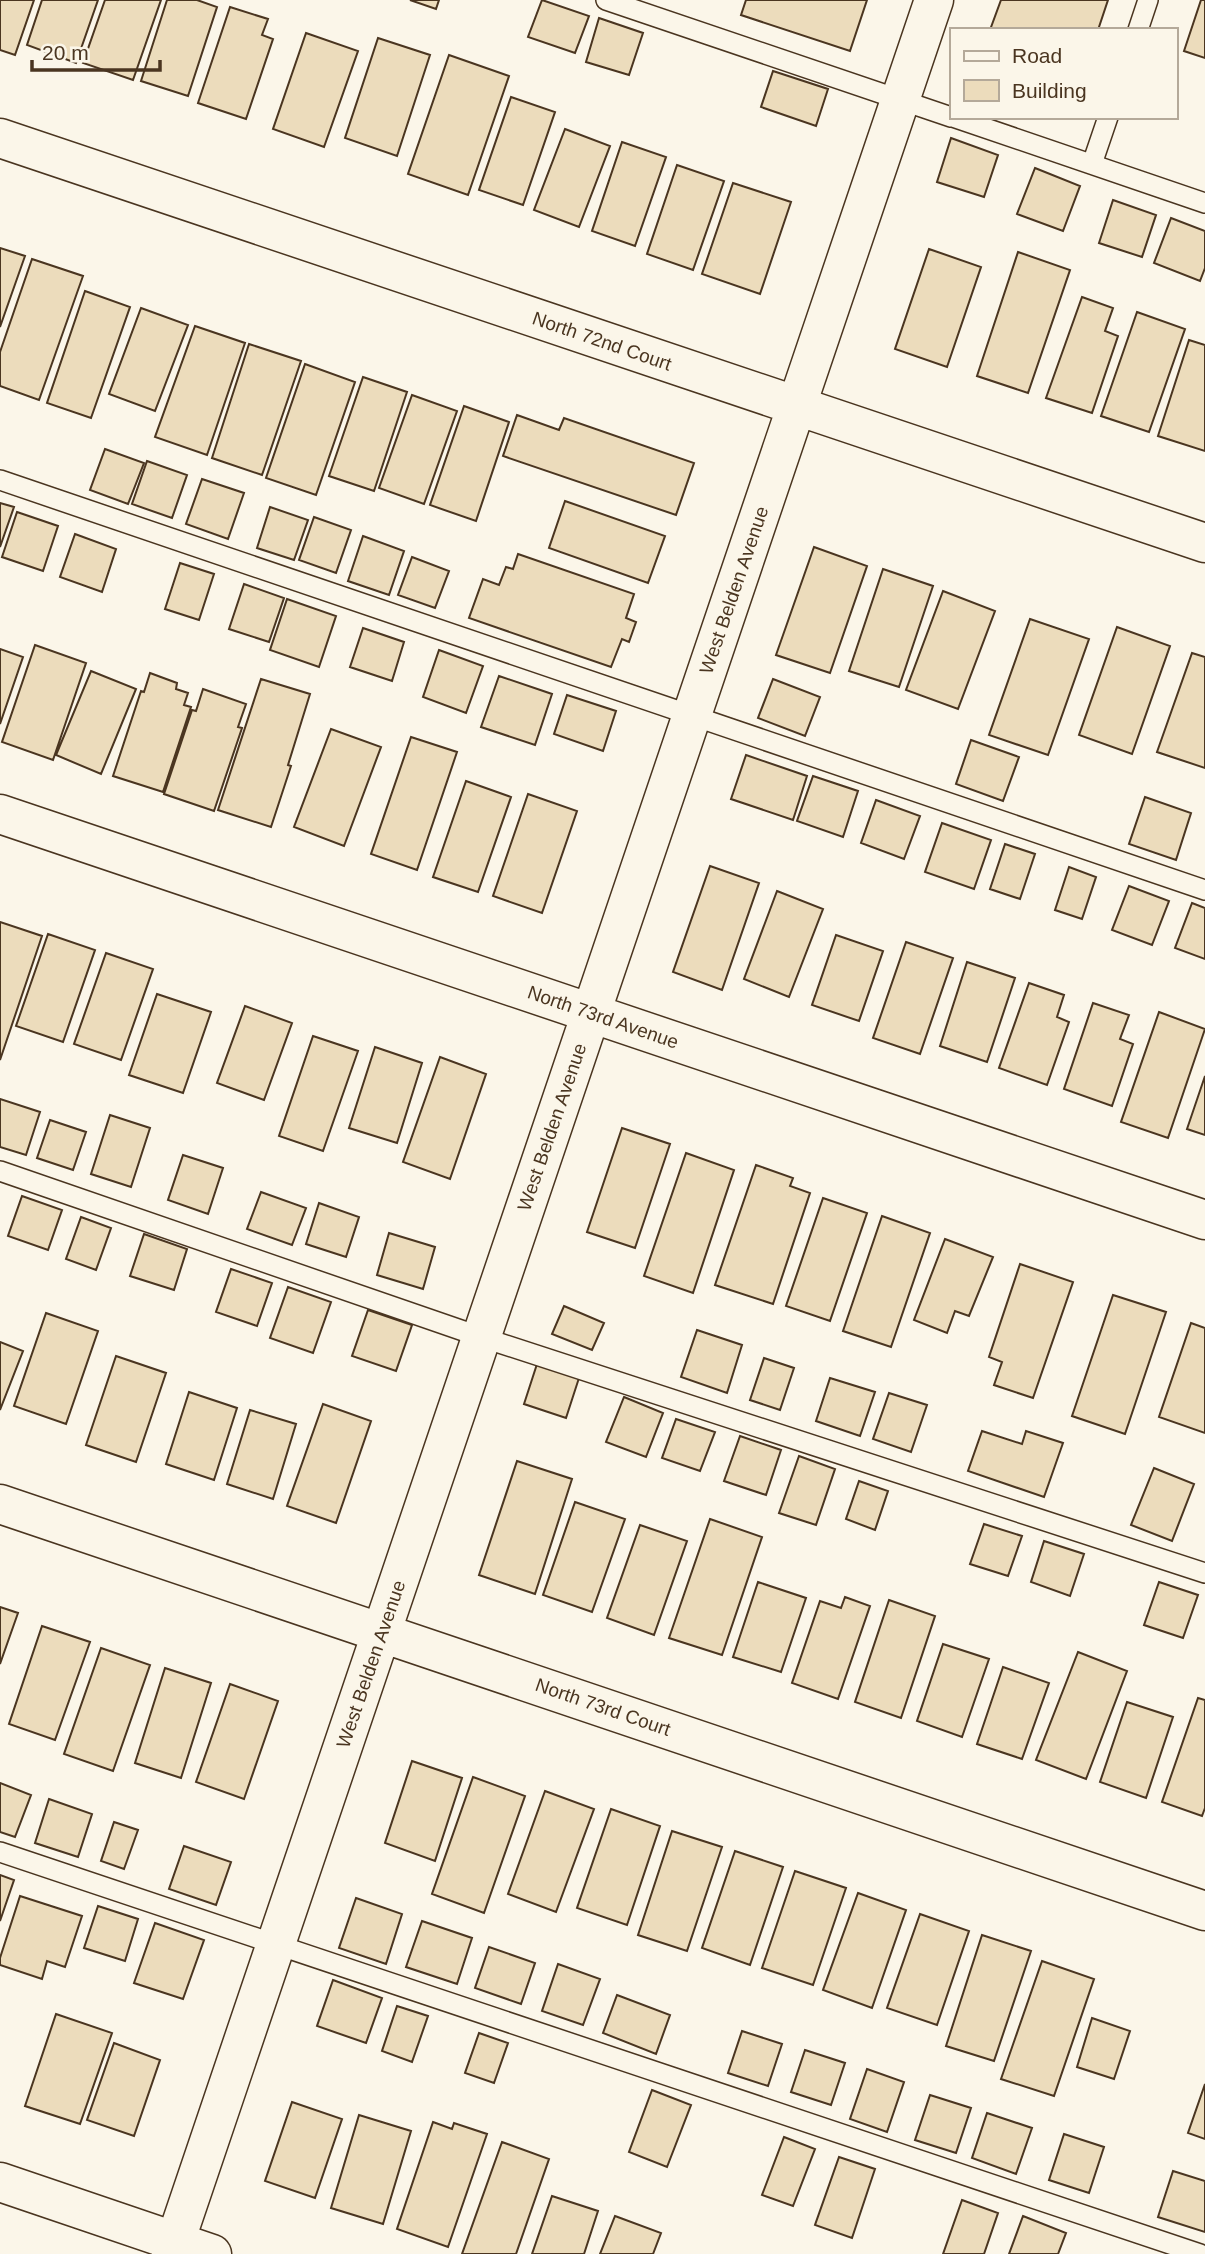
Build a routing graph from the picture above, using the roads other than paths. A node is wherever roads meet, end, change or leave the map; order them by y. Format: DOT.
graph roads {
  1 [pos="606,0"];
  2 [pos="934,0"];
  3 [pos="1148,0"];
  4 [pos="1139,28"];
  5 [pos="900,100"];
  6 [pos="950,116"];
  7 [pos="958,119"];
  8 [pos="1107,119"];
  9 [pos="0,138"];
  10 [pos="1092,164"];
  11 [pos="1205,203"];
  12 [pos="796,405"];
  13 [pos="0,480"];
  14 [pos="1205,543"];
  15 [pos="692,716"];
  16 [pos="0,814"];
  17 [pos="1205,890"];
  18 [pos="591,1013"];
  19 [pos="0,1171"];
  20 [pos="1205,1220"];
  21 [pos="481,1337"];
  22 [pos="0,1504"];
  23 [pos="1205,1573"];
  24 [pos="381,1633"];
  25 [pos="0,1852"];
  26 [pos="1205,1911"];
  27 [pos="275,1944"];
  28 [pos="0,2182"];
  29 [pos="173,2248"];
  30 [pos="212,2254"];
  31 [pos="1200,2254"];
  1 -- 5 [label="lane"];
  2 -- 5 [label="street, West Belden Avenue"];
  3 -- 4 [label="lane"];
  5 -- 6 [label="lane"];
  5 -- 12 [label="street, West Belden Avenue"];
  7 -- 10 [label="lane"];
  8 -- 10 [label="lane"];
  9 -- 12 [label="street, North 72nd Court"];
  10 -- 11 [label="lane"];
  12 -- 14 [label="street, North 72nd Court"];
  12 -- 15 [label="street, West Belden Avenue"];
  13 -- 15 [label="lane"];
  15 -- 17 [label="lane"];
  15 -- 18 [label="street, West Belden Avenue"];
  16 -- 18 [label="street, North 73rd Avenue"];
  18 -- 20 [label="street, North 73rd Avenue"];
  18 -- 21 [label="street, West Belden Avenue"];
  19 -- 21 [label="lane"];
  21 -- 23 [label="lane"];
  21 -- 24 [label="street, West Belden Avenue"];
  22 -- 24 [label="street, North 73rd Court"];
  24 -- 26 [label="street, North 73rd Court"];
  24 -- 27 [label="street, West Belden Avenue"];
  25 -- 27 [label="lane"];
  27 -- 29 [label="street, West Belden Avenue"];
  27 -- 31 [label="lane"];
  28 -- 29 [label="street"];
  29 -- 30 [label="street"];
}
